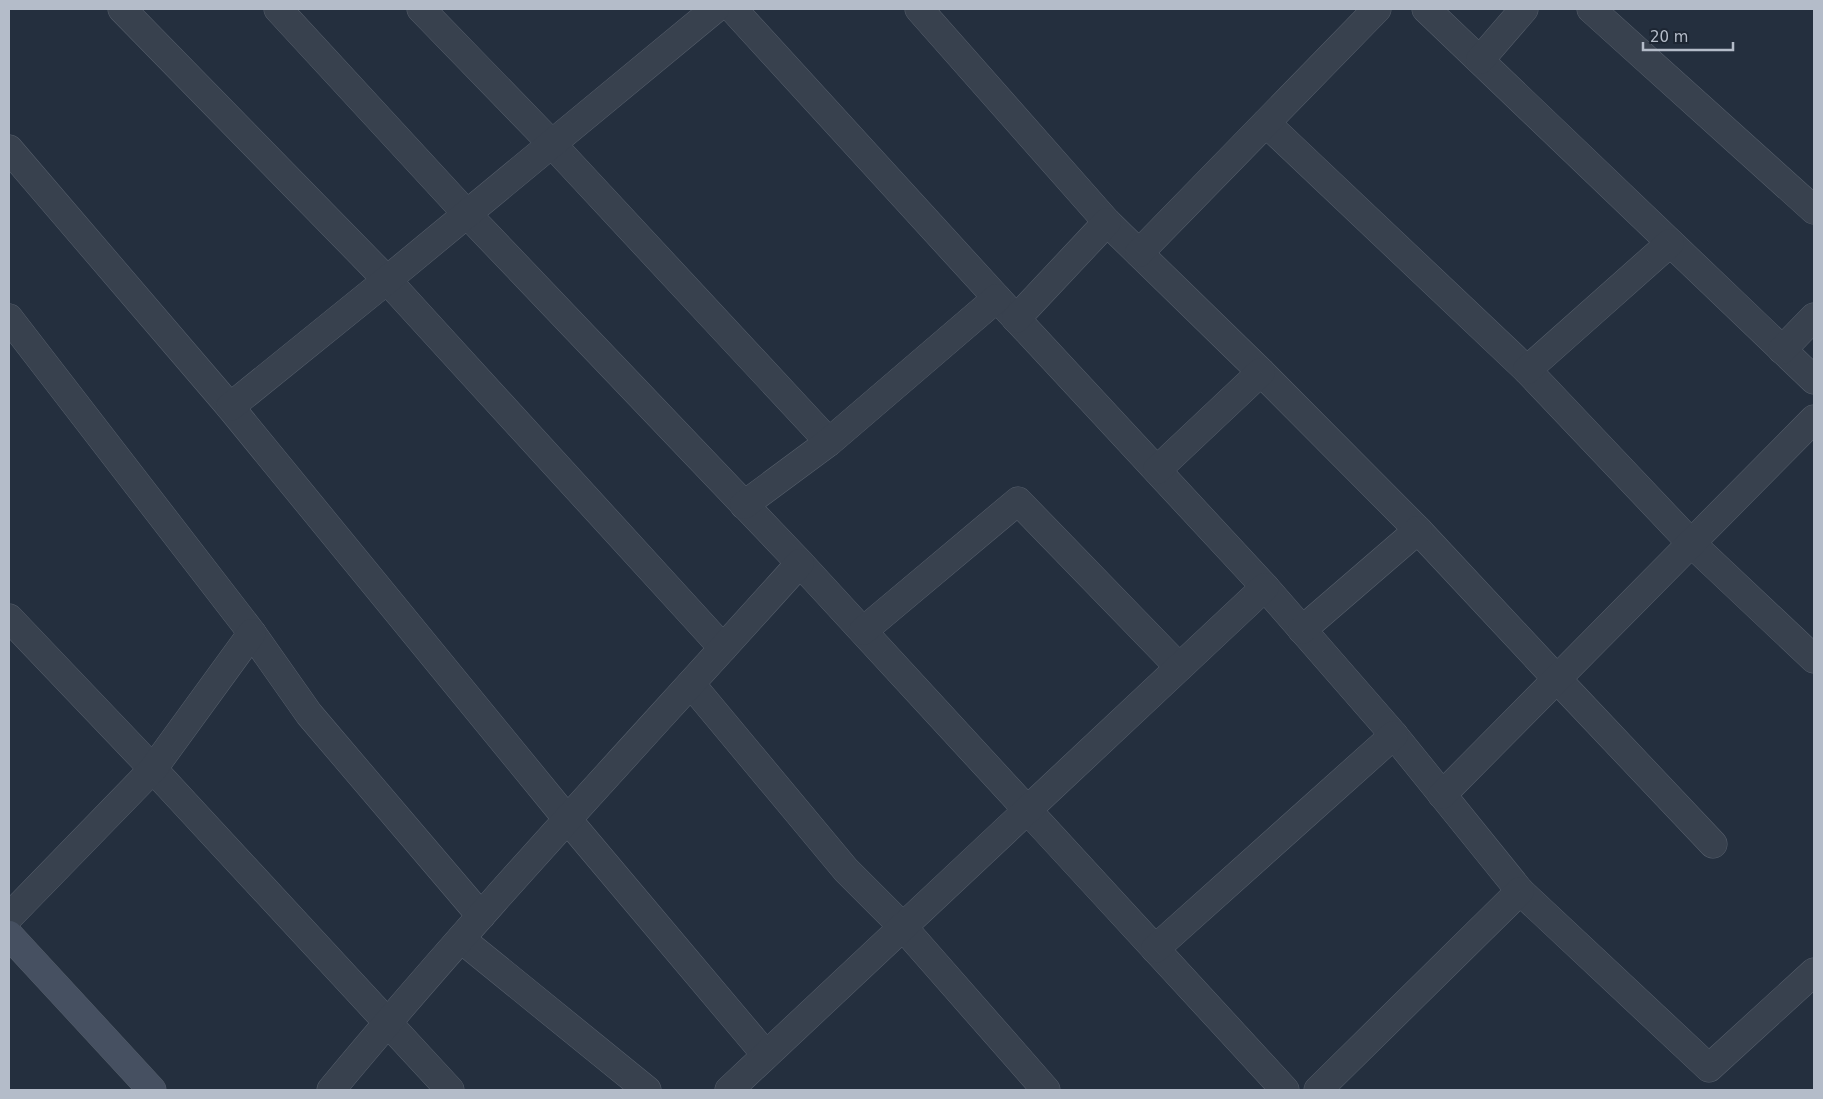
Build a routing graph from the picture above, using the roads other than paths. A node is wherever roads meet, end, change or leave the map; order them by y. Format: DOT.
graph roads {
  1 [pos="122,9"];
  2 [pos="278,9"];
  3 [pos="421,9"];
  4 [pos="715,9"];
  5 [pos="733,9"];
  6 [pos="1377,9"];
  7 [pos="1426,9"];
  8 [pos="1524,9"];
  9 [pos="1592,9"];
  10 [pos="926,11"];
  11 [pos="1480,60"];
  12 [pos="1266,123"];
  13 [pos="552,144"];
  14 [pos="9,149"];
  15 [pos="1814,210"];
  16 [pos="467,214"];
  17 [pos="1106,222"];
  18 [pos="1670,242"];
  19 [pos="1139,253"];
  20 [pos="387,280"];
  21 [pos="997,298"];
  22 [pos="1814,317"];
  23 [pos="9,318"];
  24 [pos="1016,319"];
  25 [pos="1782,350"];
  26 [pos="1528,370"];
  27 [pos="1261,372"];
  28 [pos="1814,380"];
  29 [pos="230,407"];
  30 [pos="1814,419"];
  31 [pos="830,442"];
  32 [pos="1157,470"];
  33 [pos="744,504"];
  34 [pos="1418,530"];
  35 [pos="1692,543"];
  36 [pos="800,563"];
  37 [pos="1265,587"];
  38 [pos="9,618"];
  39 [pos="1302,630"];
  40 [pos="863,632"];
  41 [pos="252,633"];
  42 [pos="723,648"];
  43 [pos="1814,659"];
  44 [pos="1180,667"];
  45 [pos="1557,679"];
  46 [pos="691,684"];
  47 [pos="1394,735"];
  48 [pos="153,769"];
  49 [pos="1442,795"];
  50 [pos="1028,810"];
  51 [pos="568,820"];
  52 [pos="1714,844"];
  53 [pos="1520,891"];
  54 [pos="481,916"];
  55 [pos="9,917"];
  56 [pos="903,927"];
  57 [pos="9,935"];
  58 [pos="460,938"];
  59 [pos="1155,949"];
  60 [pos="1814,972"];
  61 [pos="387,1022"];
  62 [pos="766,1055"];
  63 [pos="152,1090"];
  64 [pos="331,1090"];
  65 [pos="450,1090"];
  66 [pos="647,1090"];
  67 [pos="729,1090"];
  68 [pos="1046,1090"];
  69 [pos="1285,1090"];
  70 [pos="1318,1090"];
  1 -- 20 [label="street"];
  2 -- 16 [label="street"];
  3 -- 13 [label="street"];
  4 -- 13 [label="street"];
  5 -- 21 [label="street"];
  6 -- 12 [label="street"];
  7 -- 11 [label="street"];
  8 -- 11 [label="street"];
  9 -- 15 [label="street"];
  10 -- 17 [label="street"];
  11 -- 18 [label="street"];
  12 -- 19 [label="street"];
  12 -- 26 [label="street"];
  13 -- 16 [label="street"];
  13 -- 31 [label="street"];
  14 -- 29 [label="street"];
  16 -- 20 [label="street"];
  16 -- 33 [label="street"];
  17 -- 19 [label="street"];
  17 -- 24 [label="street"];
  18 -- 25 [label="street"];
  18 -- 26 [label="street"];
  19 -- 27 [label="street"];
  20 -- 29 [label="street"];
  20 -- 42 [label="street"];
  21 -- 24 [label="street"];
  21 -- 31 [label="street"];
  22 -- 25 [label="street"];
  23 -- 41 [label="street"];
  24 -- 32 [label="street"];
  25 -- 28 [label="street"];
  26 -- 35 [label="street"];
  27 -- 32 [label="street"];
  27 -- 34 [label="street"];
  29 -- 51 [label="street"];
  30 -- 35 [label="street"];
  31 -- 33 [label="street"];
  32 -- 37 [label="street"];
  33 -- 36 [label="street"];
  34 -- 39 [label="street"];
  34 -- 45 [label="street"];
  35 -- 43 [label="street"];
  35 -- 45 [label="street"];
  36 -- 40 [label="street"];
  36 -- 42 [label="street"];
  37 -- 39 [label="street"];
  37 -- 44 [label="street"];
  38 -- 48 [label="street"];
  39 -- 47 [label="street"];
  40 -- 44 [label="street"];
  40 -- 50 [label="street"];
  41 -- 48 [label="street"];
  41 -- 54 [label="street"];
  42 -- 46 [label="street"];
  44 -- 50 [label="street"];
  45 -- 49 [label="street"];
  45 -- 52 [label="street"];
  46 -- 51 [label="street"];
  46 -- 56 [label="street"];
  47 -- 49 [label="street"];
  47 -- 59 [label="street"];
  48 -- 55 [label="street"];
  48 -- 61 [label="street"];
  49 -- 53 [label="street"];
  50 -- 56 [label="street"];
  50 -- 59 [label="street"];
  51 -- 54 [label="street"];
  51 -- 62 [label="street"];
  53 -- 60 [label="street"];
  53 -- 70 [label="street"];
  54 -- 58 [label="street"];
  56 -- 62 [label="street"];
  56 -- 68 [label="street"];
  57 -- 63 [label="street"];
  58 -- 61 [label="street"];
  58 -- 66 [label="street"];
  59 -- 69 [label="street"];
  61 -- 64 [label="street"];
  61 -- 65 [label="street"];
  62 -- 67 [label="street"];
}
